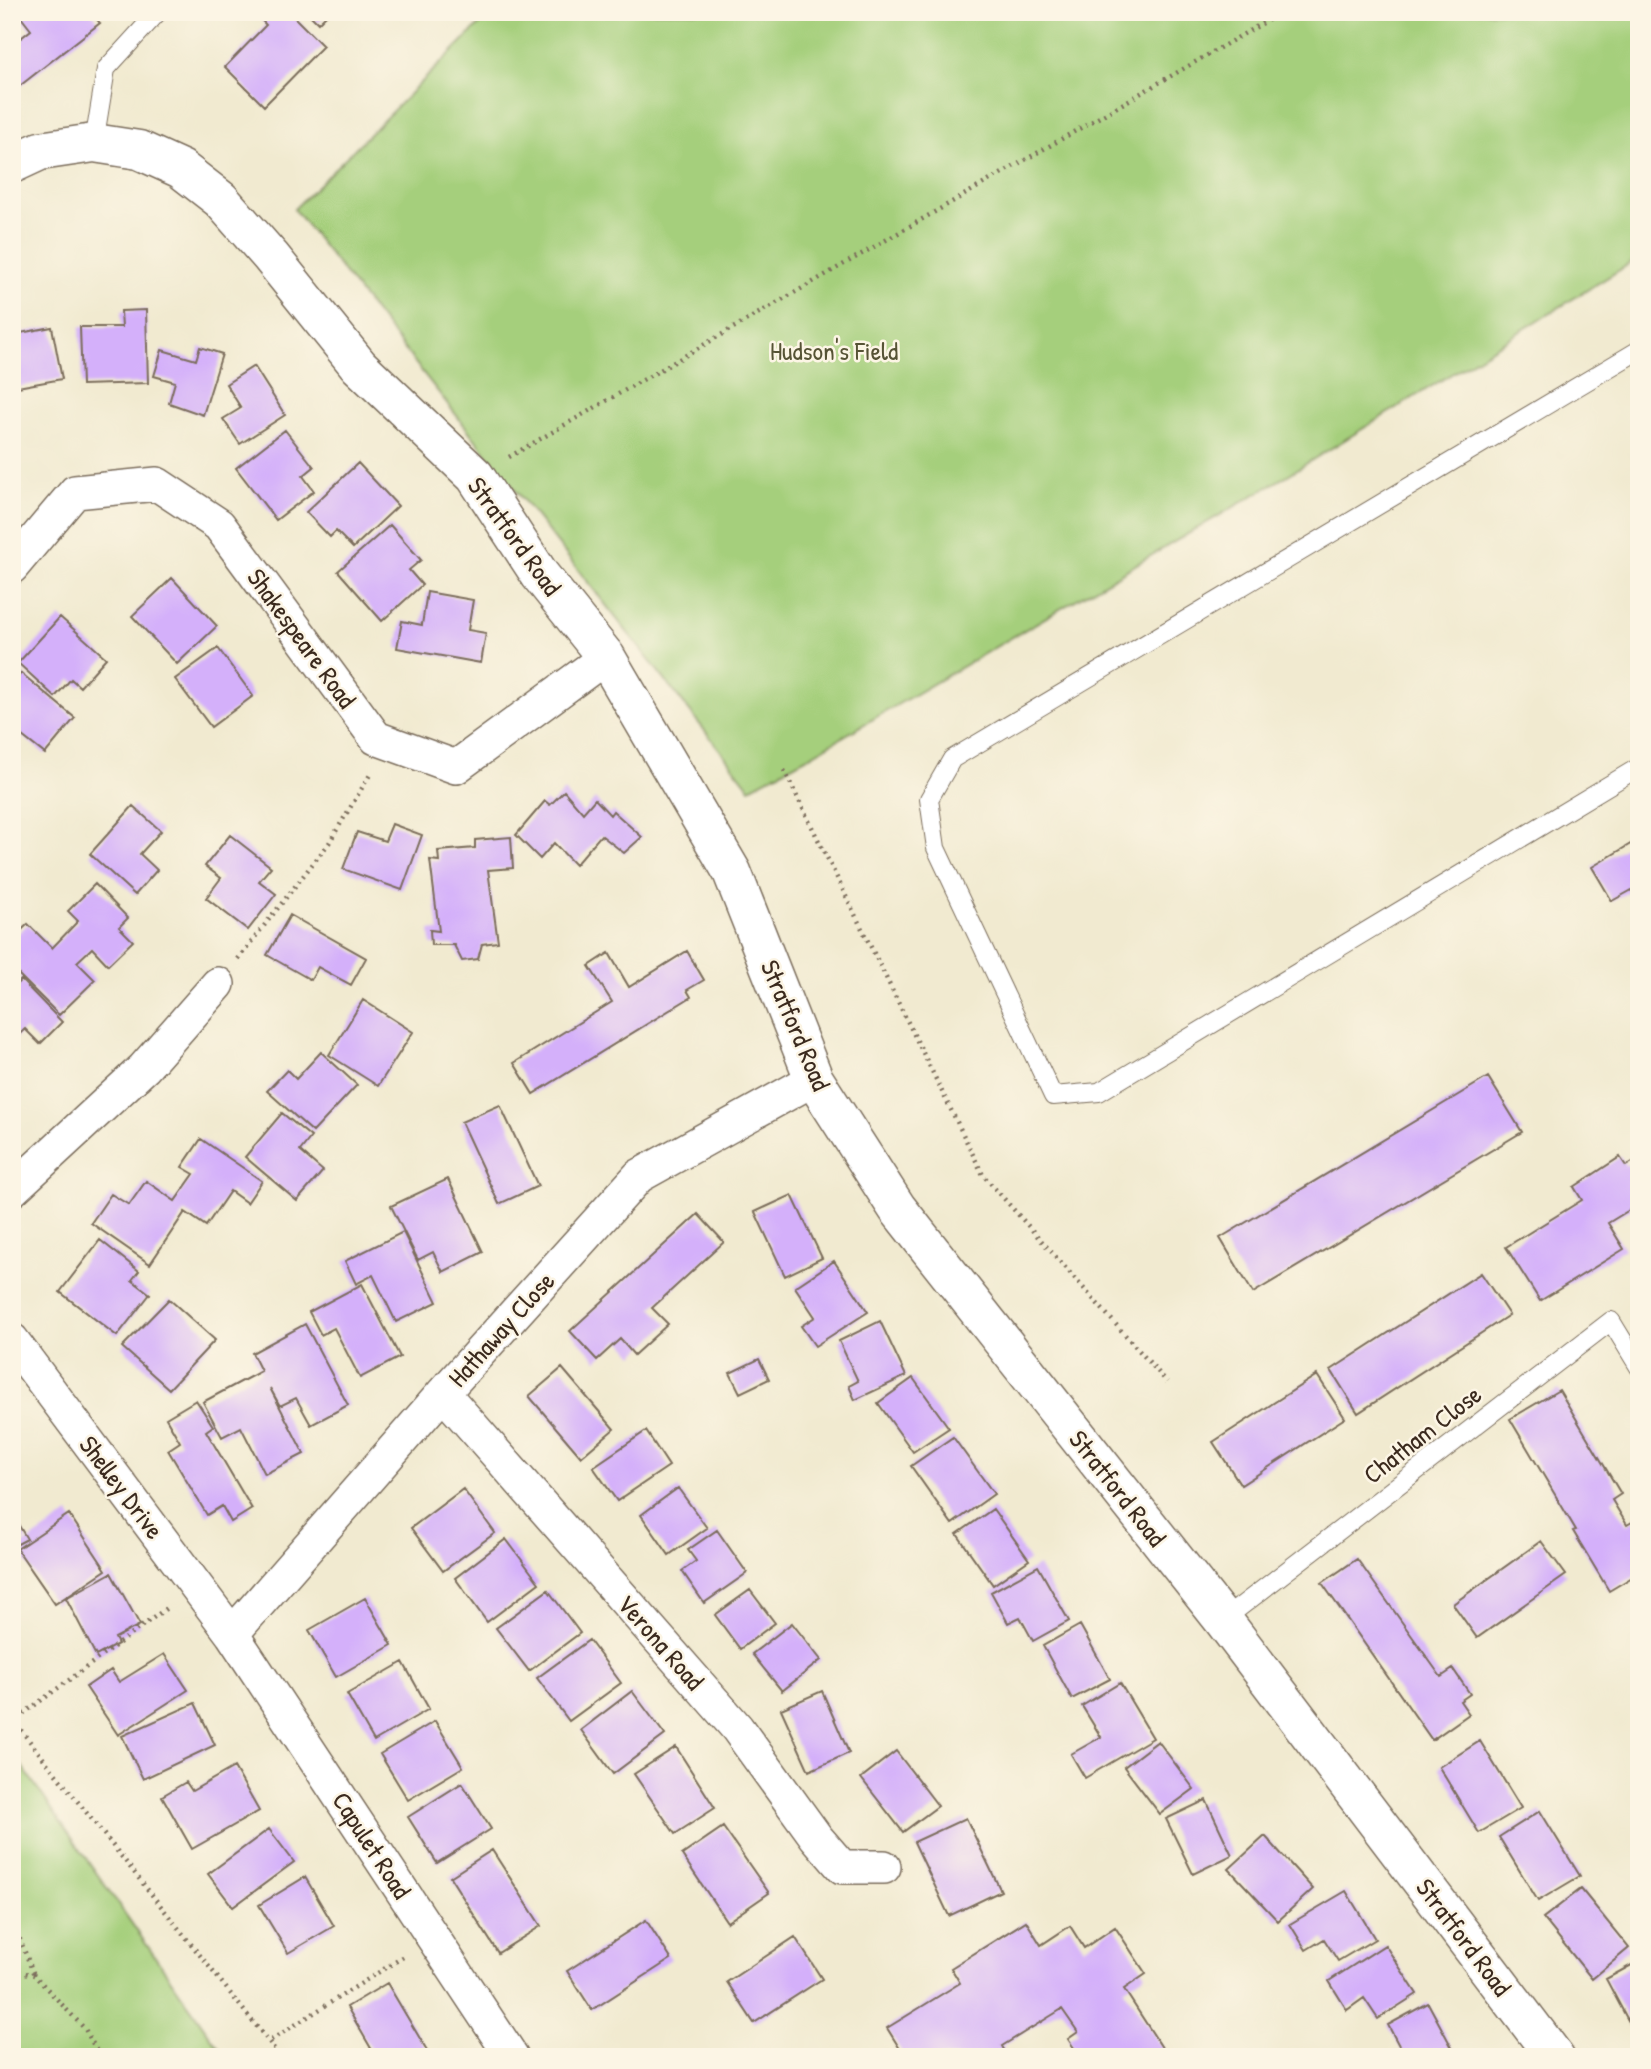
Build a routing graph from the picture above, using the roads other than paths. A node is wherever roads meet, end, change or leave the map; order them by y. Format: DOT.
graph roads {
  1 [pos="158,12"];
  2 [pos="94,143"];
  3 [pos="12,164"];
  4 [pos="1639,350"];
  5 [pos="12,567"];
  6 [pos="606,657"];
  7 [pos="1639,767"];
  8 [pos="218,984"];
  9 [pos="814,1079"];
  10 [pos="12,1190"];
  11 [pos="12,1340"];
  12 [pos="1639,1367"];
  13 [pos="443,1393"];
  14 [pos="1223,1620"];
  15 [pos="232,1634"];
  16 [pos="884,1867"];
  17 [pos="512,2057"];
  18 [pos="1555,2057"];
  1 -- 2 [label="lane"];
  2 -- 3 [label="street, Stratford Road"];
  2 -- 6 [label="street, Stratford Road"];
  4 -- 7 [label="lane"];
  5 -- 6 [label="street, Shakespeare Road"];
  6 -- 9 [label="street, Stratford Road"];
  8 -- 10 [label="street"];
  9 -- 13 [label="street, Hathaway Close"];
  9 -- 14 [label="street, Stratford Road"];
  11 -- 15 [label="street, Shelley Drive"];
  12 -- 14 [label="lane, Chatham Close"];
  13 -- 15 [label="street, Hathaway Close"];
  13 -- 16 [label="street, Verona Road"];
  14 -- 18 [label="street, Stratford Road"];
  15 -- 17 [label="street, Capulet Road"];
}
